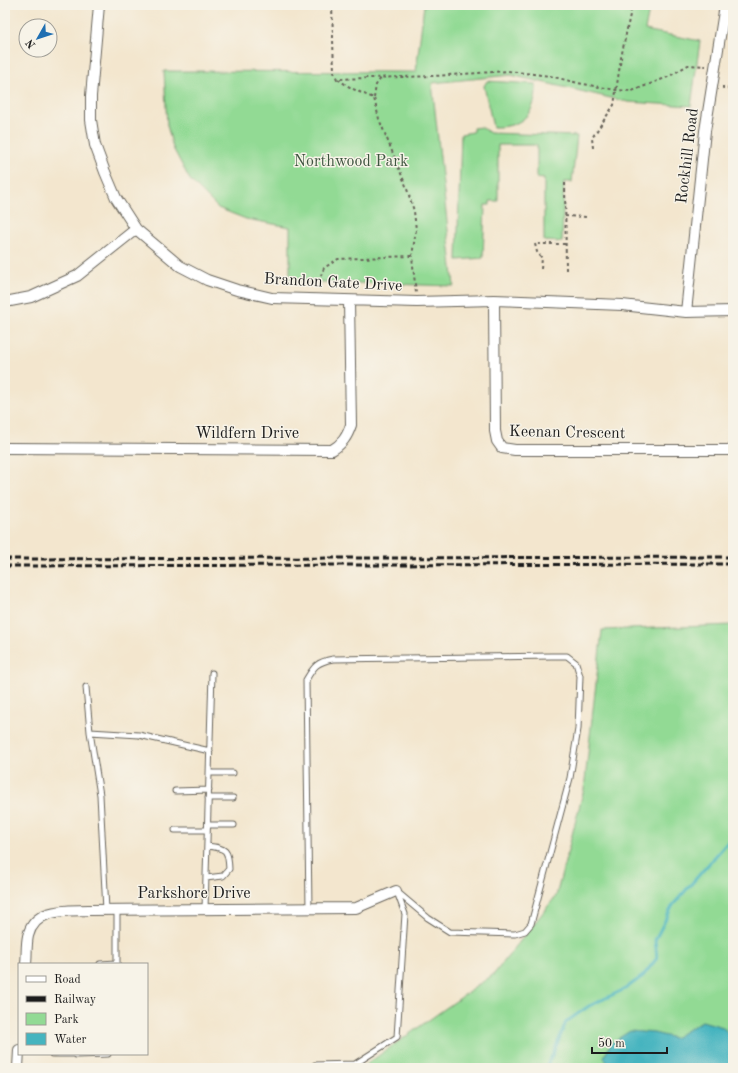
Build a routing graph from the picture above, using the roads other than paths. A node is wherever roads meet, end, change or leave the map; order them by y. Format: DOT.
graph roads {
  1 [pos="99,5"];
  2 [pos="725,5"];
  3 [pos="136,229"];
  4 [pos="494,300"];
  5 [pos="349,301"];
  6 [pos="5,302"];
  7 [pos="733,311"];
  8 [pos="686,312"];
  9 [pos="5,448"];
  10 [pos="733,450"];
  11 [pos="212,674"];
  12 [pos="86,687"];
  13 [pos="90,732"];
  14 [pos="210,751"];
  15 [pos="209,773"];
  16 [pos="233,773"];
  17 [pos="209,790"];
  18 [pos="175,791"];
  19 [pos="208,798"];
  20 [pos="233,798"];
  21 [pos="234,825"];
  22 [pos="208,827"];
  23 [pos="175,830"];
  24 [pos="207,846"];
  25 [pos="206,878"];
  26 [pos="396,891"];
  27 [pos="205,909"];
  28 [pos="309,909"];
  29 [pos="106,910"];
  30 [pos="117,910"];
  31 [pos="26,963"];
  32 [pos="107,963"];
  33 [pos="19,1055"];
  34 [pos="315,1065"];
  35 [pos="18,1068"];
  1 -- 3 [label="street, Brandon Gate Drive"];
  2 -- 8 [label="street, Rockhill Road"];
  3 -- 5 [label="street, Brandon Gate Drive"];
  3 -- 6 [label="street"];
  4 -- 5 [label="street, Brandon Gate Drive"];
  4 -- 8 [label="street, Brandon Gate Drive"];
  4 -- 10 [label="street, Keenan Crescent"];
  5 -- 9 [label="street, Wildfern Drive"];
  7 -- 8 [label="street, Brandon Gate Drive"];
  11 -- 14 [label="lane"];
  12 -- 13 [label="lane"];
  13 -- 14 [label="lane"];
  13 -- 29 [label="lane"];
  14 -- 15 [label="lane"];
  15 -- 16 [label="lane"];
  15 -- 17 [label="lane"];
  17 -- 18 [label="lane"];
  17 -- 19 [label="lane"];
  19 -- 20 [label="lane"];
  19 -- 22 [label="lane"];
  21 -- 22 [label="lane"];
  22 -- 23 [label="lane"];
  22 -- 24 [label="lane"];
  24 -- 25 [label="lane"];
  24 -- 25 [label="lane"];
  25 -- 27 [label="lane"];
  26 -- 28 [label="street, Parkshore Drive"];
  26 -- 28 [label="lane"];
  26 -- 34 [label="lane"];
  27 -- 28 [label="street, Parkshore Drive"];
  27 -- 30 [label="street, Parkshore Drive"];
  29 -- 30 [label="street, Parkshore Drive"];
  29 -- 31 [label="street, Parkshore Drive"];
  30 -- 32 [label="lane"];
  33 -- 35 [label="street"];
}
